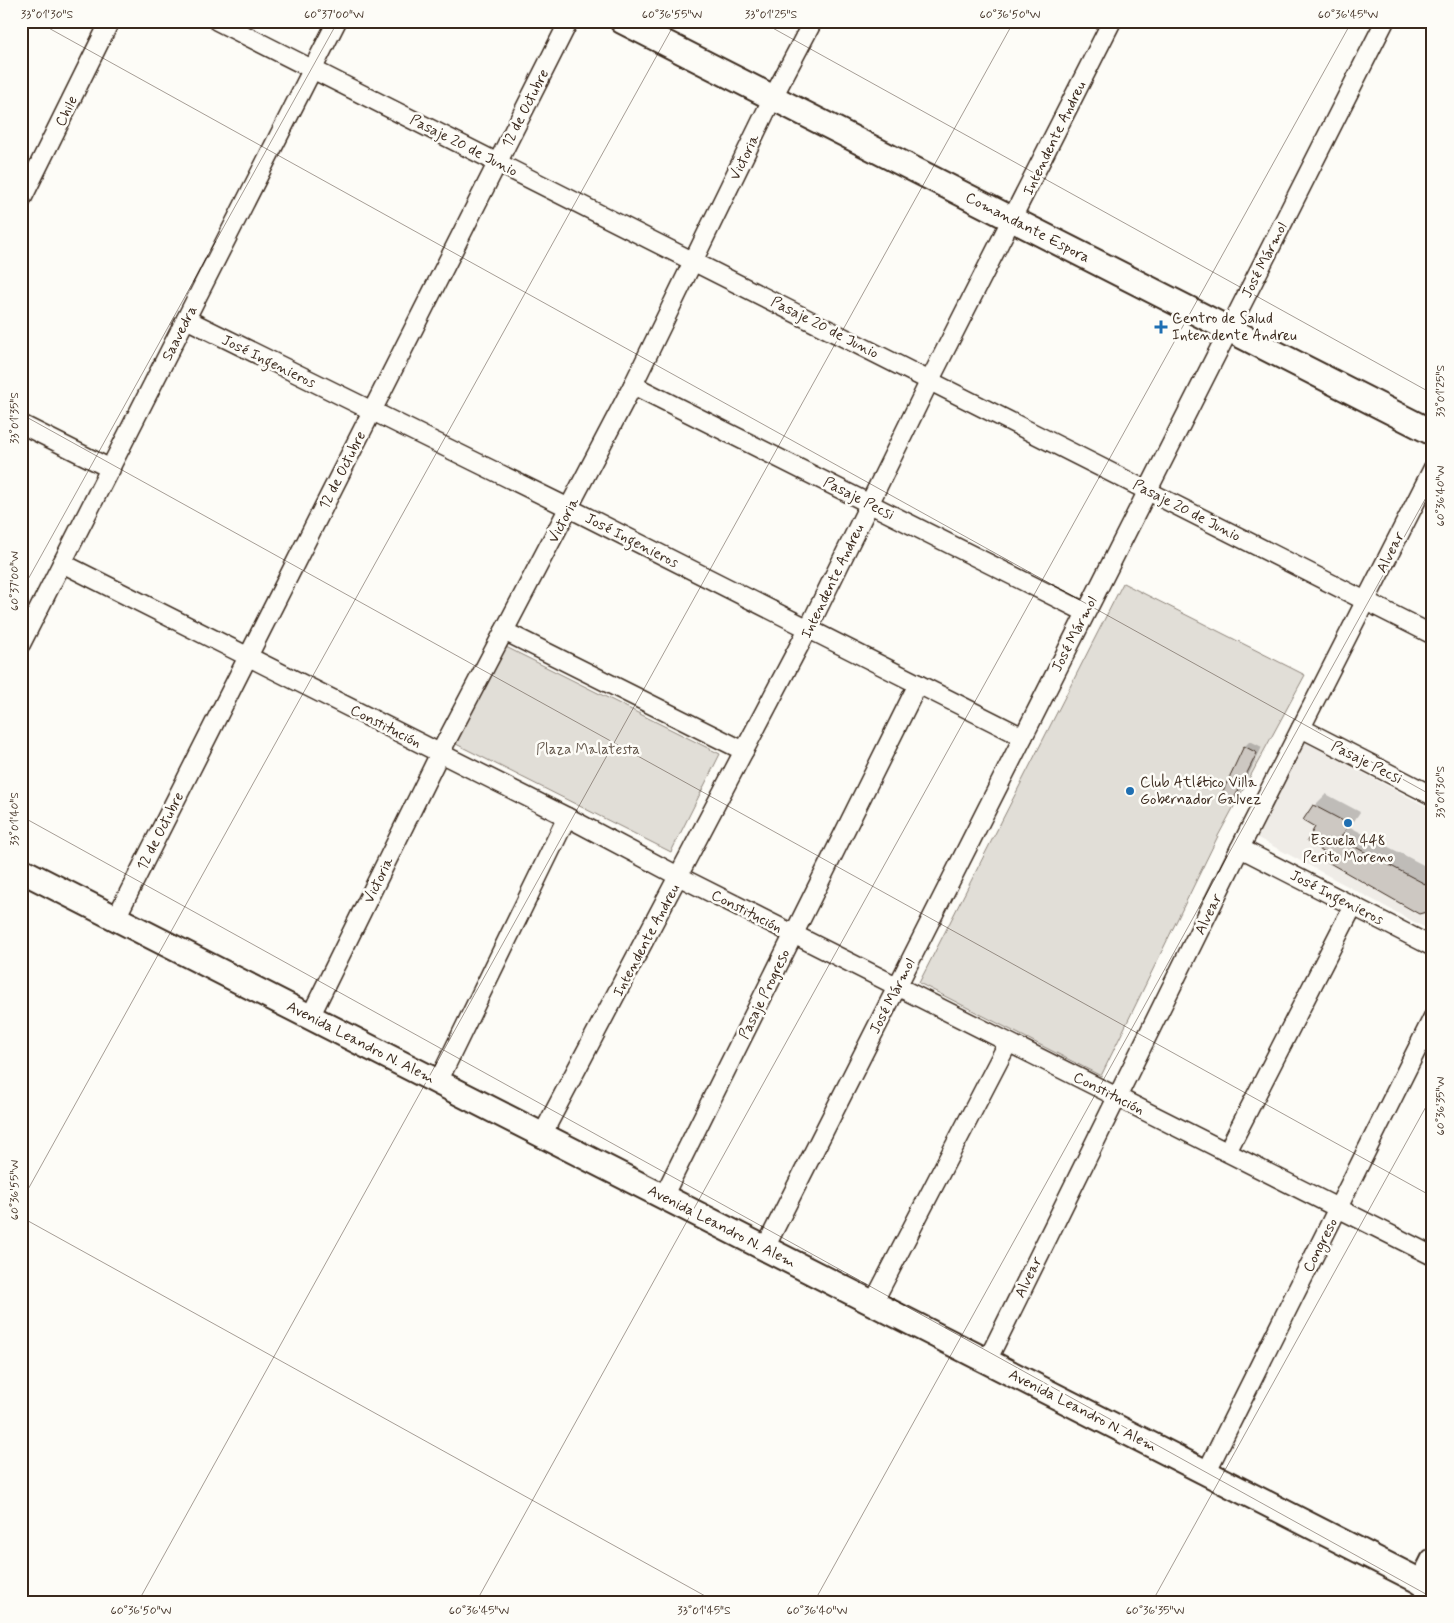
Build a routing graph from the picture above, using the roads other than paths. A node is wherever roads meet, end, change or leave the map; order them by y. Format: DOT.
graph roads {
  1 [pos="110,21"];
  2 [pos="217,21"];
  3 [pos="337,21"];
  4 [pos="569,21"];
  5 [pos="622,21"];
  6 [pos="813,21"];
  7 [pos="1112,21"];
  8 [pos="1384,21"];
  9 [pos="313,69"];
  10 [pos="772,97"];
  11 [pos="498,162"];
  12 [pos="21,201"];
  13 [pos="1013,219"];
  14 [pos="694,261"];
  15 [pos="186,319"];
  16 [pos="1229,329"];
  17 [pos="930,380"];
  18 [pos="633,385"];
  19 [pos="372,412"];
  20 [pos="21,424"];
  21 [pos="1433,433"];
  22 [pos="1433,468"];
  23 [pos="111,469"];
  24 [pos="1148,490"];
  25 [pos="870,504"];
  26 [pos="569,508"];
  27 [pos="62,563"];
  28 [pos="1365,600"];
  29 [pos="1085,612"];
  30 [pos="808,629"];
  31 [pos="504,631"];
  32 [pos="1433,635"];
  33 [pos="21,644"];
  34 [pos="248,656"];
  35 [pos="918,684"];
  36 [pos="1301,728"];
  37 [pos="1023,737"];
  38 [pos="744,751"];
  39 [pos="440,753"];
  40 [pos="1433,796"];
  41 [pos="567,817"];
  42 [pos="1240,848"];
  43 [pos="21,870"];
  44 [pos="680,877"];
  45 [pos="1353,906"];
  46 [pos="116,918"];
  47 [pos="794,934"];
  48 [pos="1433,947"];
  49 [pos="897,986"];
  50 [pos="310,1017"];
  51 [pos="1433,1017"];
  52 [pos="1008,1042"];
  53 [pos="438,1082"];
  54 [pos="1117,1097"];
  55 [pos="542,1135"];
  56 [pos="1227,1152"];
  57 [pos="663,1196"];
  58 [pos="1339,1208"];
  59 [pos="765,1248"];
  60 [pos="1433,1256"];
  61 [pos="873,1303"];
  62 [pos="986,1361"];
  63 [pos="1206,1473"];
  64 [pos="1433,1561"];
  65 [pos="1427,1585"];
  1 -- 12 [label="street, Chile"];
  2 -- 9 [label="street, Pasaje 20 de Junio"];
  3 -- 9 [label="street, Saavedra"];
  4 -- 11 [label="street, 12 de Octubre"];
  5 -- 10 [label="street, Comandante Espora"];
  6 -- 10 [label="street, Victoria"];
  7 -- 13 [label="street, Intendente Andreu"];
  8 -- 16 [label="street, José Mármol"];
  9 -- 11 [label="street, Pasaje 20 de Junio"];
  9 -- 15 [label="street, Saavedra"];
  10 -- 13 [label="street, Comandante Espora"];
  10 -- 14 [label="street, Victoria"];
  11 -- 14 [label="street, Pasaje 20 de Junio"];
  11 -- 19 [label="street, 12 de Octubre"];
  13 -- 16 [label="street, Comandante Espora"];
  13 -- 17 [label="street, Intendente Andreu"];
  14 -- 17 [label="street, Pasaje 20 de Junio"];
  14 -- 18 [label="street, Victoria"];
  15 -- 19 [label="street, José Ingenieros"];
  15 -- 23 [label="street, Saavedra"];
  16 -- 21 [label="street, Comandante Espora"];
  16 -- 24 [label="street, José Mármol"];
  17 -- 24 [label="street, Pasaje 20 de Junio"];
  17 -- 25 [label="street, Intendente Andreu"];
  18 -- 25 [label="street, Pasaje Pecsi"];
  18 -- 26 [label="street, Victoria"];
  19 -- 26 [label="street, José Ingenieros"];
  19 -- 34 [label="street, 12 de Octubre"];
  20 -- 23 [label="street"];
  22 -- 28 [label="street, Alvear"];
  23 -- 27 [label="street, Saavedra"];
  24 -- 28 [label="street, Pasaje 20 de Junio"];
  24 -- 29 [label="street, José Mármol"];
  25 -- 29 [label="street, Pasaje Pecsi"];
  25 -- 30 [label="street, Intendente Andreu"];
  26 -- 30 [label="street, José Ingenieros"];
  26 -- 31 [label="street, Victoria"];
  27 -- 33 [label="street, Saavedra"];
  27 -- 34 [label="street, Constitución"];
  28 -- 32 [label="street, Pasaje 20 de Junio"];
  28 -- 36 [label="street, Alvear"];
  29 -- 37 [label="street, José Mármol"];
  30 -- 35 [label="street, José Ingenieros"];
  30 -- 38 [label="street, Intendente Andreu"];
  31 -- 38 [label="street"];
  31 -- 39 [label="street, Victoria"];
  34 -- 39 [label="street, Constitución"];
  34 -- 46 [label="street, 12 de Octubre"];
  35 -- 37 [label="street, José Ingenieros"];
  35 -- 47 [label="street, Pasaje Progreso"];
  36 -- 40 [label="street, Pasaje Pecsi"];
  36 -- 42 [label="street, Alvear"];
  37 -- 49 [label="street, José Mármol"];
  38 -- 44 [label="street, Intendente Andreu"];
  39 -- 41 [label="street, Constitución"];
  39 -- 50 [label="street, Victoria"];
  41 -- 44 [label="street, Constitución"];
  41 -- 53 [label="street"];
  42 -- 45 [label="street, José Ingenieros"];
  42 -- 54 [label="street, Alvear"];
  43 -- 46 [label="street, Avenida Leandro N. Alem"];
  44 -- 47 [label="street, Constitución"];
  44 -- 55 [label="street, Intendente Andreu"];
  45 -- 48 [label="street, José Ingenieros"];
  45 -- 56 [label="street"];
  46 -- 50 [label="street, Avenida Leandro N. Alem"];
  47 -- 49 [label="street, Constitución"];
  47 -- 57 [label="street, Pasaje Progreso"];
  49 -- 52 [label="street, Constitución"];
  49 -- 59 [label="street, José Mármol"];
  50 -- 53 [label="street, Avenida Leandro N. Alem"];
  51 -- 58 [label="street, Congreso"];
  52 -- 54 [label="street, Constitución"];
  52 -- 61 [label="street"];
  53 -- 55 [label="street, Avenida Leandro N. Alem"];
  54 -- 56 [label="street, Constitución"];
  54 -- 62 [label="street, Alvear"];
  55 -- 57 [label="street, Avenida Leandro N. Alem"];
  56 -- 58 [label="street, Constitución"];
  57 -- 59 [label="street, Avenida Leandro N. Alem"];
  58 -- 60 [label="street, Constitución"];
  58 -- 63 [label="street, Congreso"];
  59 -- 61 [label="street, Avenida Leandro N. Alem"];
  61 -- 62 [label="street, Avenida Leandro N. Alem"];
  62 -- 63 [label="street, Avenida Leandro N. Alem"];
  63 -- 65 [label="street, Avenida Leandro N. Alem"];
  64 -- 65 [label="street"];
}
